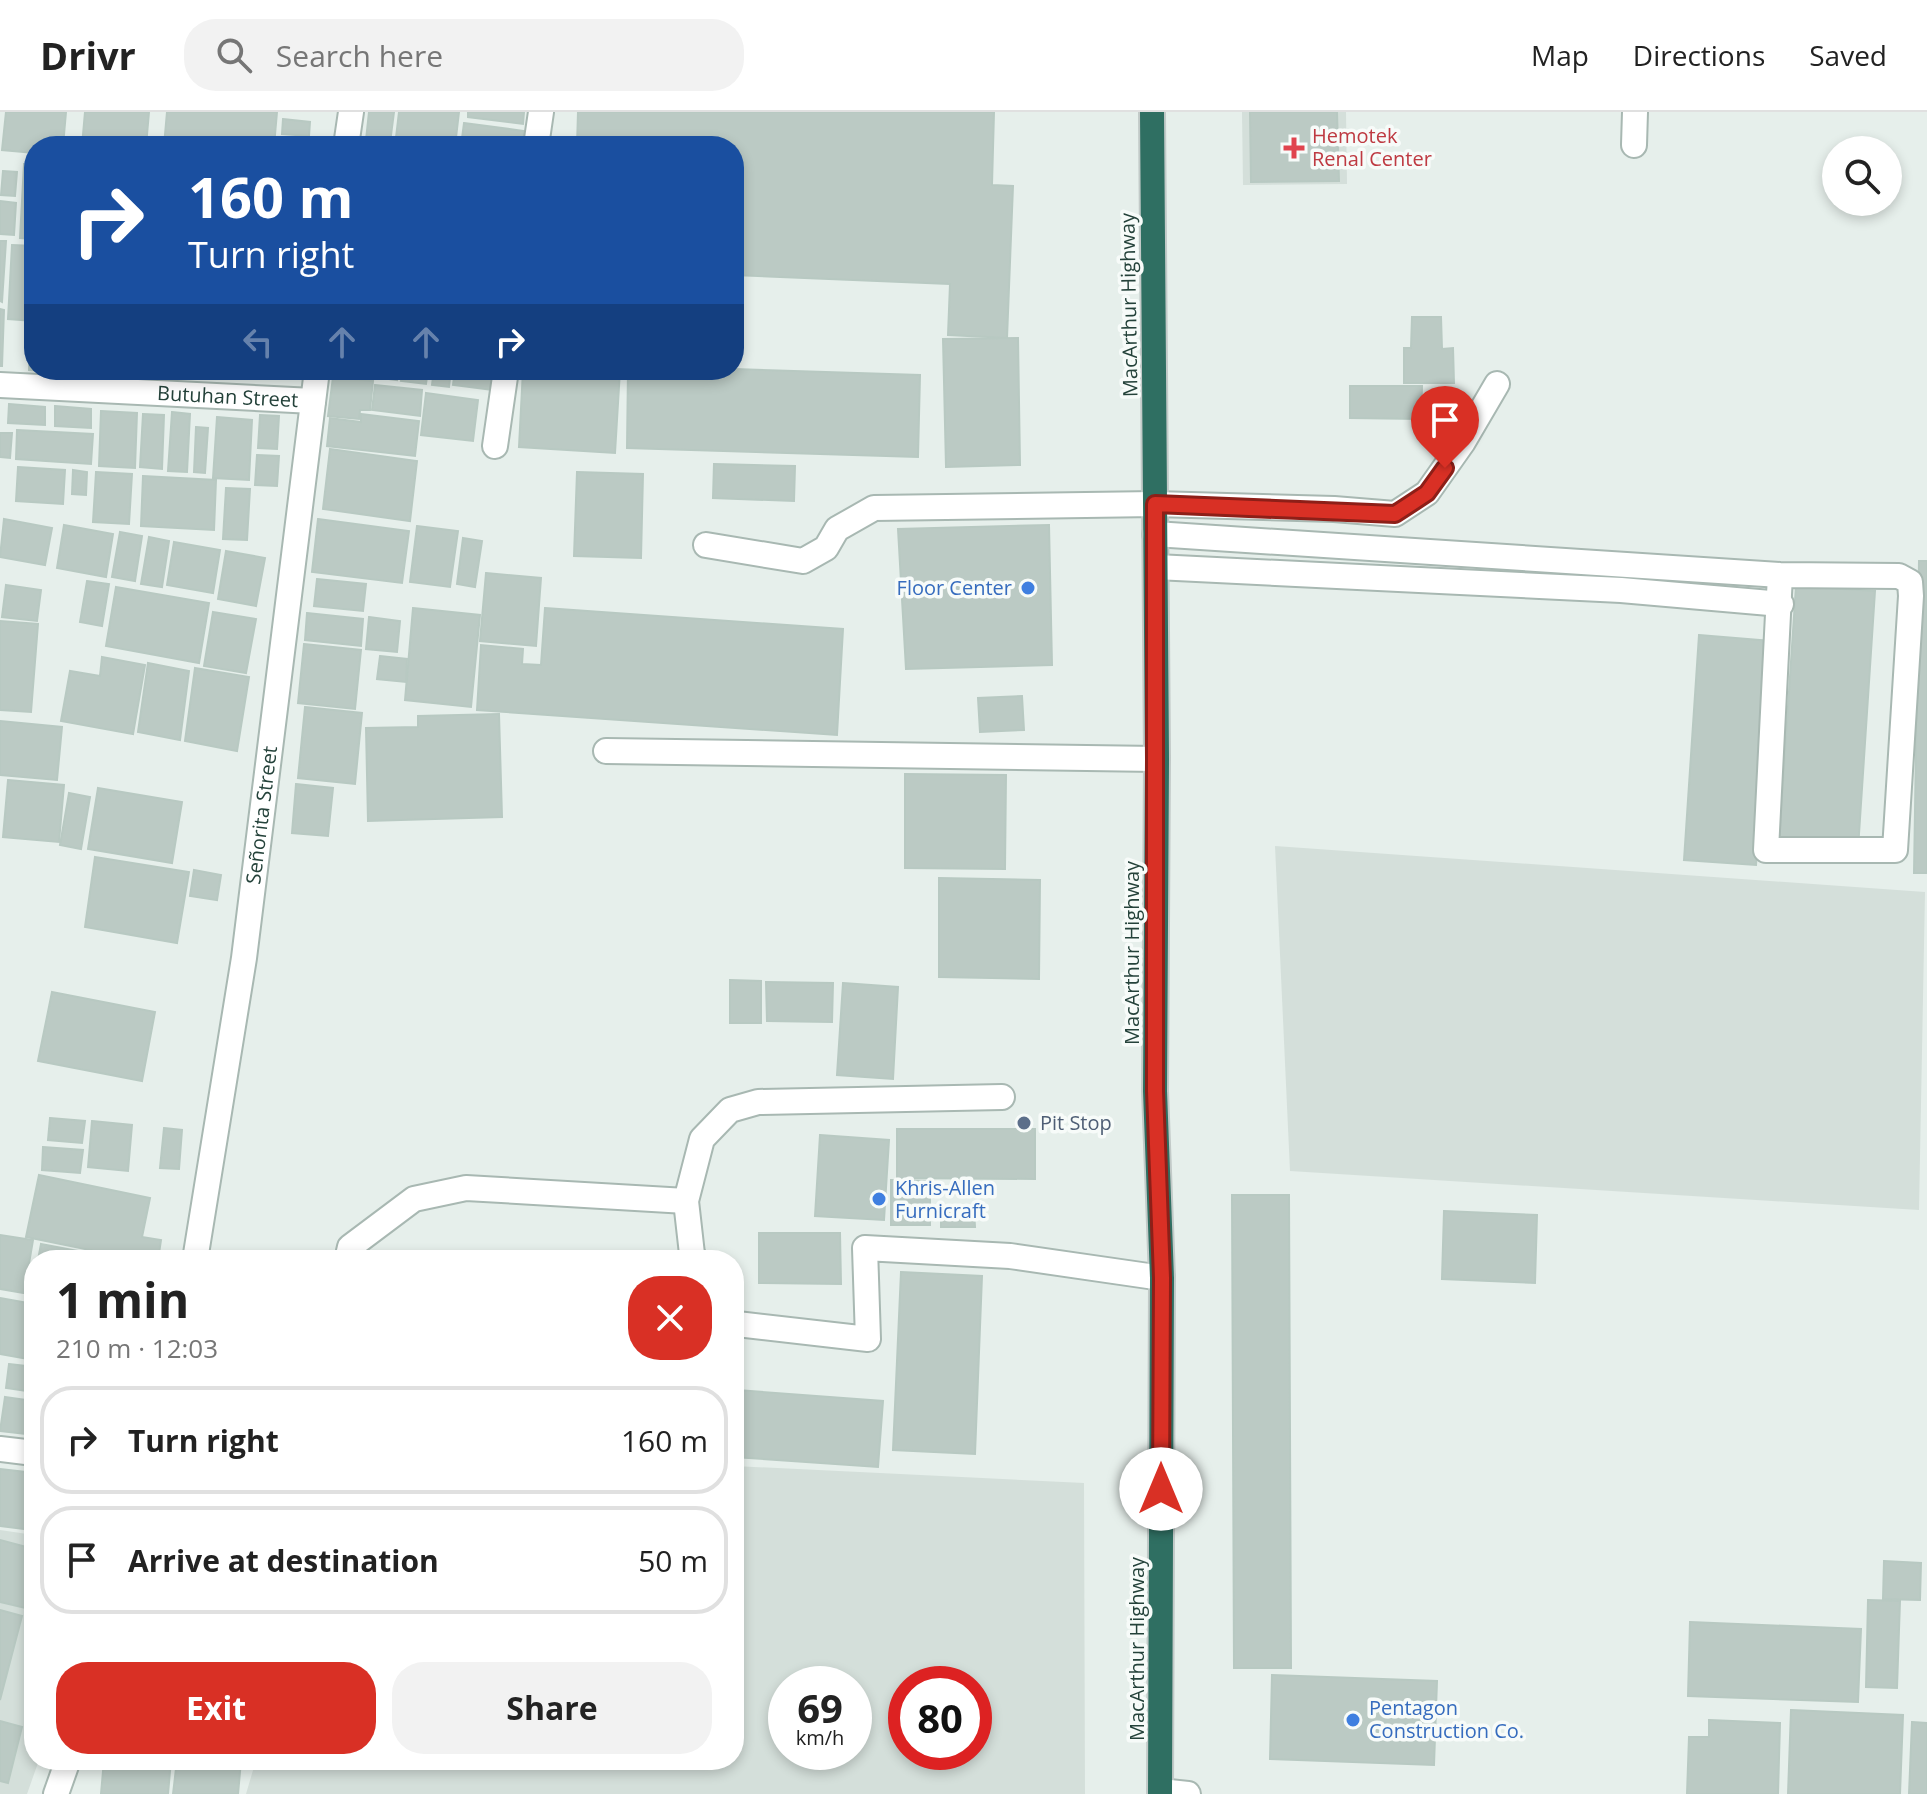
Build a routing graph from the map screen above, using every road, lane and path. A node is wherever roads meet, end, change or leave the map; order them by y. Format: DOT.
graph roads {
  1 [pos="351,112"];
  2 [pos="541,112"];
  3 [pos="1152,112"];
  4 [pos="1635,112"];
  5 [pos="347,136"];
  6 [pos="537,136"];
  7 [pos="1634,145"];
  8 [pos="316,380"];
  9 [pos="505,380"];
  10 [pos="1497,384"];
  11 [pos="0,385"];
  12 [pos="313,401"];
  13 [pos="495,446"];
  14 [pos="1155,504"];
  15 [pos="1155,534"];
  16 [pos="706,545"];
  17 [pos="1156,567"];
  18 [pos="1780,575"];
  19 [pos="1781,604"];
  20 [pos="606,751"];
  21 [pos="1157,759"];
  22 [pos="1002,1097"];
  23 [pos="686,1201"];
  24 [pos="197,1250"];
  25 [pos="349,1250"];
  26 [pos="692,1250"];
  27 [pos="1162,1278"];
  28 [pos="744,1325"];
  29 [pos="0,1449"];
  30 [pos="24,1452"];
  31 [pos="64,1770"];
  32 [pos="1160,1792"];
  33 [pos="56,1794"];
  34 [pos="1188,1794"];
  1 -- 5 [label="street"];
  2 -- 6 [label="street"];
  3 -- 14 [label="highway, MacArthur Highway"];
  4 -- 7 [label="street"];
  8 -- 12 [label="street, Señorita Street"];
  9 -- 13 [label="street"];
  10 -- 14 [label="street"];
  11 -- 12 [label="street, Butuhan Street"];
  12 -- 24 [label="street, Señorita Street"];
  14 -- 15 [label="highway, MacArthur Highway"];
  14 -- 16 [label="street"];
  15 -- 17 [label="highway, MacArthur Highway"];
  15 -- 18 [label="street"];
  17 -- 19 [label="street"];
  17 -- 21 [label="highway, MacArthur Highway"];
  18 -- 19 [label="street"];
  18 -- 19 [label="street"];
  20 -- 21 [label="street"];
  21 -- 27 [label="highway, MacArthur Highway"];
  22 -- 23 [label="street"];
  23 -- 25 [label="street"];
  23 -- 26 [label="street"];
  27 -- 28 [label="street"];
  27 -- 32 [label="highway, MacArthur Highway"];
  29 -- 30 [label="street"];
  31 -- 33 [label="street"];
  32 -- 34 [label="street"];
}
